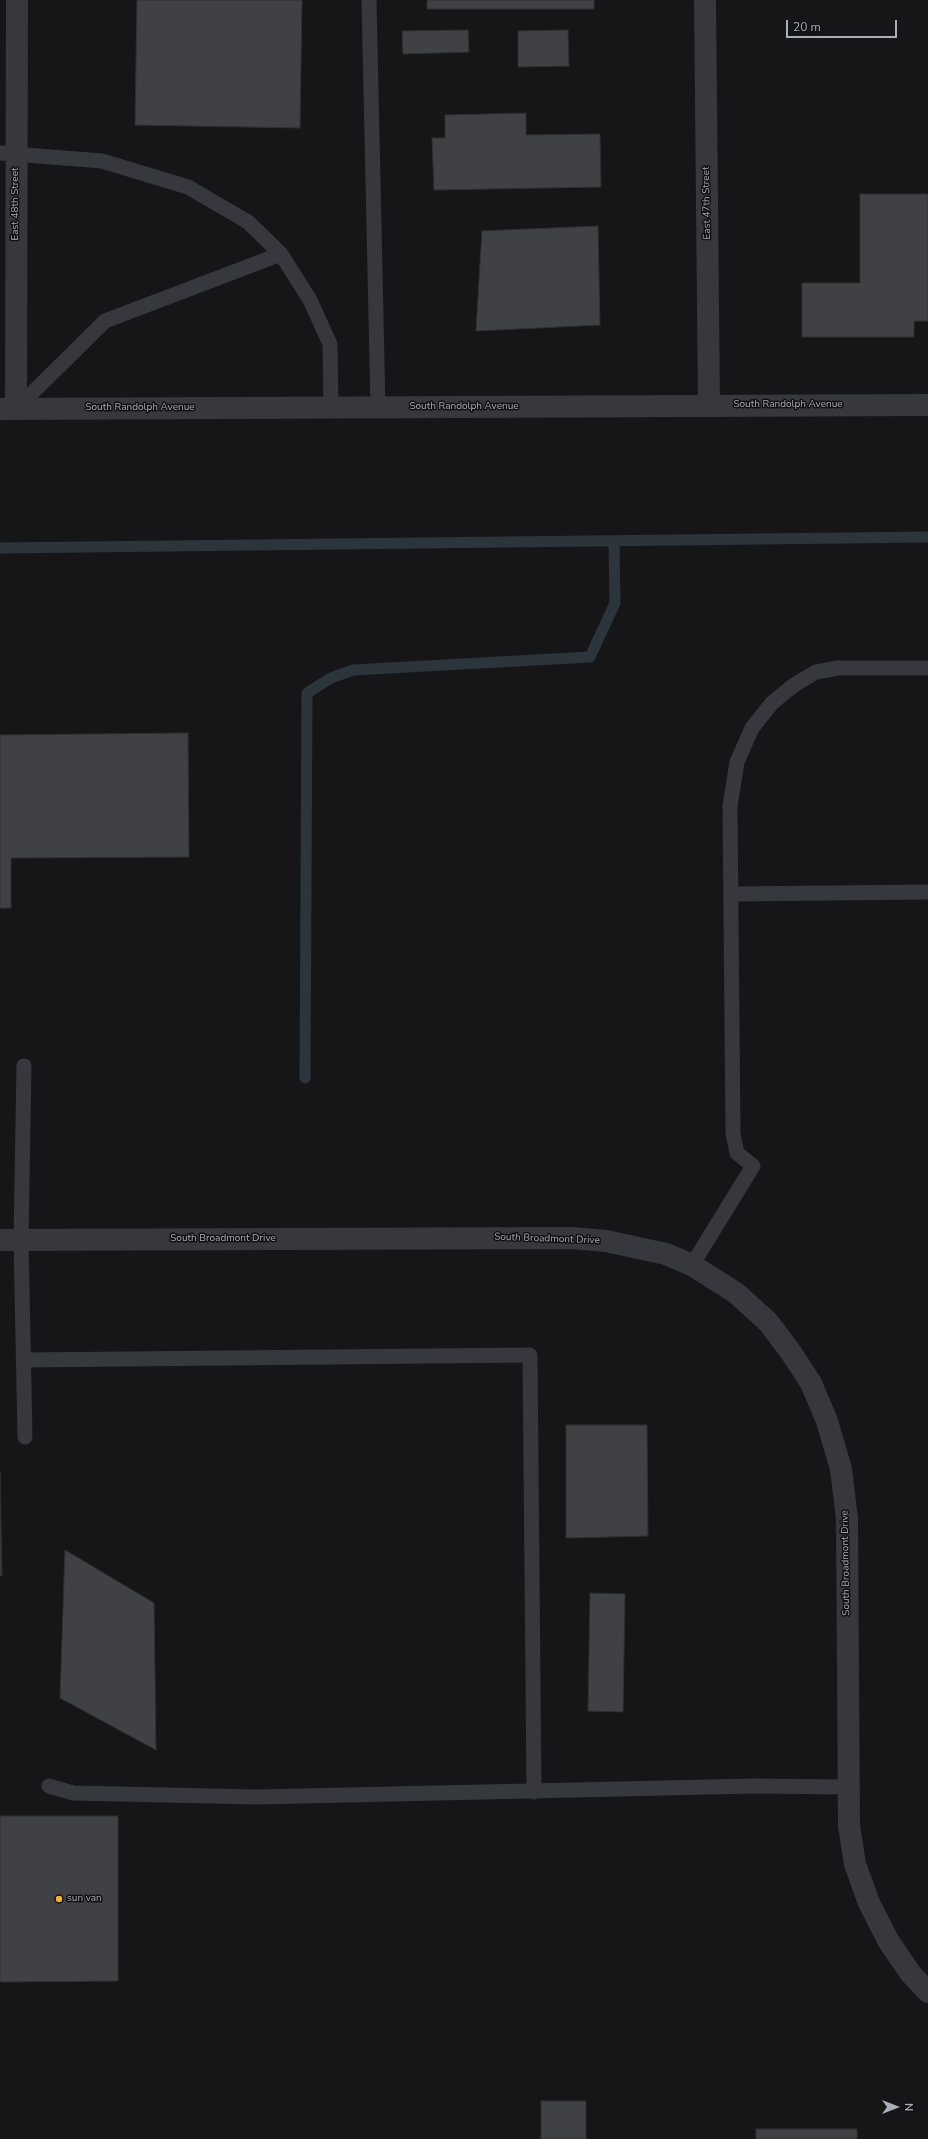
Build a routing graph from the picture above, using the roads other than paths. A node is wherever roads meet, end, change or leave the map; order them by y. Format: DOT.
graph roads {
  1 [pos="17,0"];
  2 [pos="369,0"];
  3 [pos="705,0"];
  4 [pos="8,154"];
  5 [pos="281,254"];
  6 [pos="928,405"];
  7 [pos="709,406"];
  8 [pos="331,407"];
  9 [pos="378,407"];
  10 [pos="8,409"];
  11 [pos="928,668"];
  12 [pos="928,892"];
  13 [pos="731,894"];
  14 [pos="24,1066"];
  15 [pos="10,1240"];
  16 [pos="692,1265"];
  17 [pos="24,1360"];
  18 [pos="26,1437"];
  19 [pos="49,1786"];
  20 [pos="847,1787"];
  21 [pos="534,1792"];
  22 [pos="928,1992"];
  1 -- 4 [label="street, East 48th Street"];
  2 -- 9 [label="lane"];
  3 -- 7 [label="street, East 47th Street"];
  4 -- 5 [label="lane"];
  4 -- 10 [label="street, East 48th Street"];
  5 -- 8 [label="lane"];
  5 -- 10 [label="lane"];
  6 -- 7 [label="street, South Randolph Avenue"];
  7 -- 9 [label="street, South Randolph Avenue"];
  8 -- 9 [label="street, South Randolph Avenue"];
  8 -- 10 [label="street, South Randolph Avenue"];
  11 -- 13 [label="lane"];
  12 -- 13 [label="lane"];
  13 -- 16 [label="lane"];
  14 -- 15 [label="lane"];
  15 -- 16 [label="street, South Broadmont Drive"];
  15 -- 17 [label="lane"];
  16 -- 20 [label="street, South Broadmont Drive"];
  17 -- 18 [label="lane"];
  17 -- 21 [label="lane"];
  19 -- 21 [label="lane"];
  20 -- 21 [label="lane"];
  20 -- 22 [label="street, South Broadmont Drive"];
}
